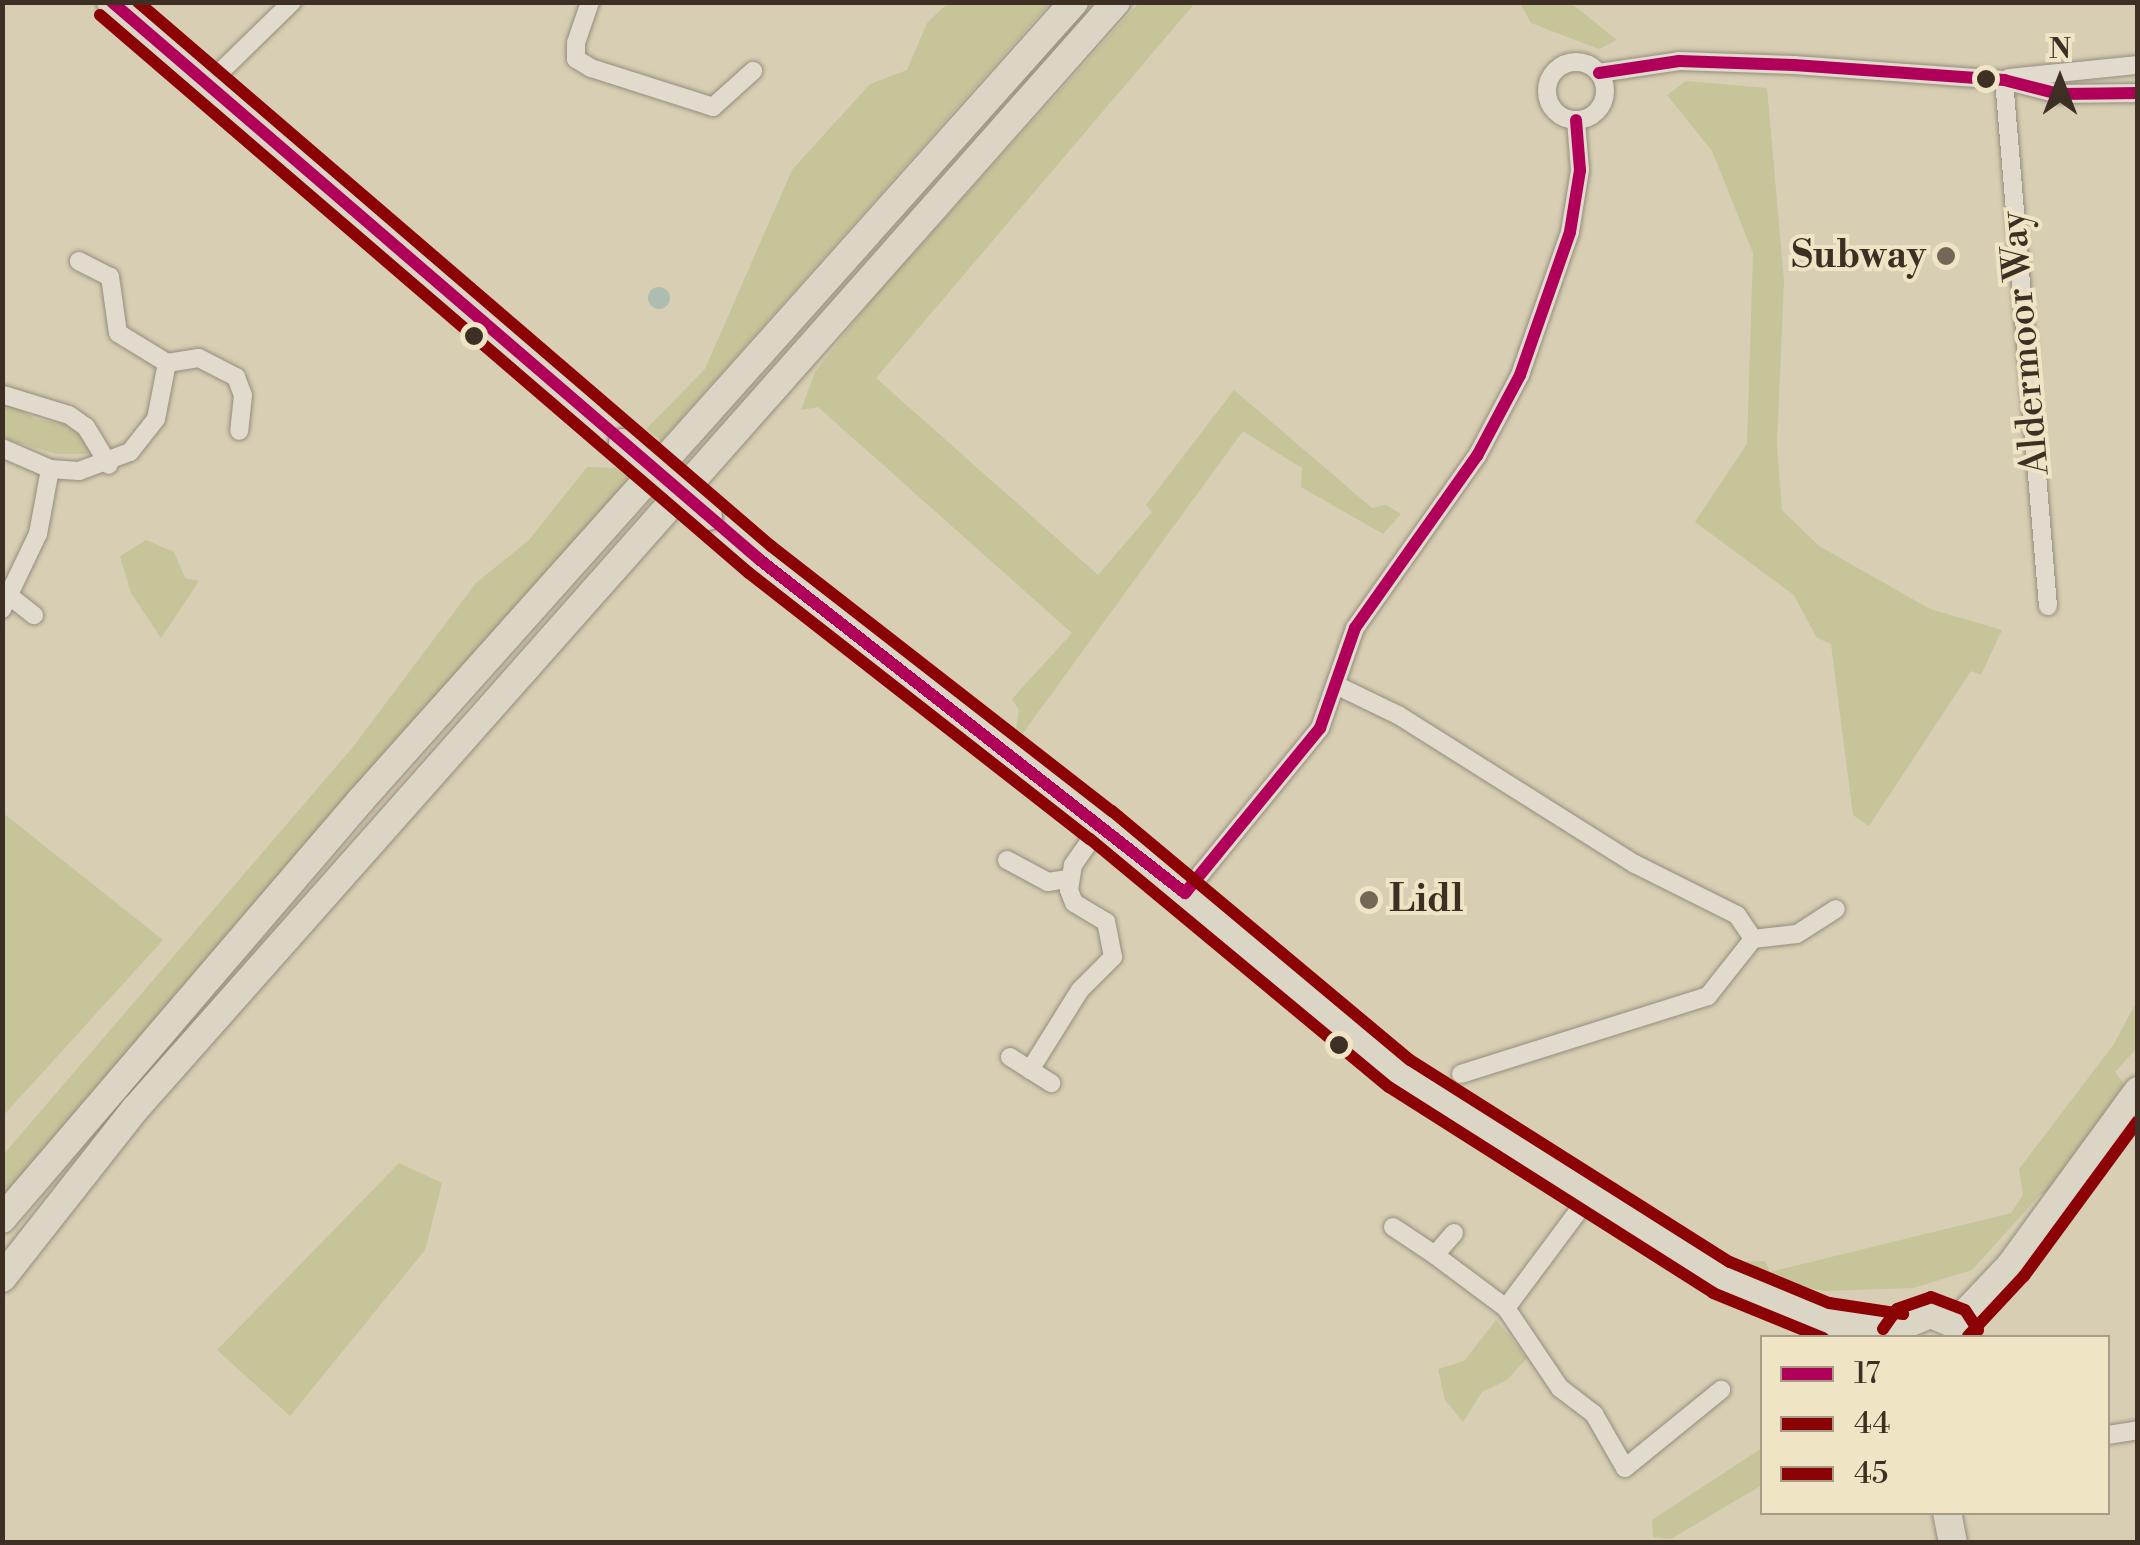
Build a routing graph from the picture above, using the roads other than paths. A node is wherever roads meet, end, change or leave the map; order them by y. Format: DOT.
graph roads {
  1 [pos="111,2"];
  2 [pos="292,2"];
  3 [pos="590,2"];
  4 [pos="1074,2"];
  5 [pos="1116,2"];
  6 [pos="2138,65"];
  7 [pos="753,71"];
  8 [pos="1599,73"];
  9 [pos="2004,80"];
  10 [pos="210,82"];
  11 [pos="2138,92"];
  12 [pos="1576,120"];
  13 [pos="78,261"];
  14 [pos="166,362"];
  15 [pos="4,395"];
  16 [pos="240,432"];
  17 [pos="2,448"];
  18 [pos="108,465"];
  19 [pos="50,468"];
  20 [pos="7,604"];
  21 [pos="2048,606"];
  22 [pos="34,615"];
  23 [pos="1338,686"];
  24 [pos="1101,825"];
  25 [pos="1007,860"];
  26 [pos="1068,879"];
  27 [pos="1184,893"];
  28 [pos="1836,909"];
  29 [pos="1752,939"];
  30 [pos="1010,1057"];
  31 [pos="1030,1070"];
  32 [pos="1461,1074"];
  33 [pos="1051,1083"];
  34 [pos="2138,1091"];
  35 [pos="1592,1194"];
  36 [pos="2,1220"];
  37 [pos="1393,1227"];
  38 [pos="1454,1232"];
  39 [pos="1435,1255"];
  40 [pos="2,1278"];
  41 [pos="1506,1308"];
  42 [pos="1958,1331"];
  43 [pos="1899,1334"];
  44 [pos="1721,1390"];
  45 [pos="2138,1430"];
  46 [pos="2110,1435"];
  47 [pos="1948,1515"];
  48 [pos="1953,1542"];
  1 -- 10 [label="main road"];
  2 -- 10 [label="street"];
  3 -- 7 [label="street"];
  4 -- 36 [label="main road"];
  5 -- 40 [label="main road"];
  6 -- 9 [label="street"];
  8 -- 9 [label="street"];
  8 -- 12 [label="street"];
  8 -- 12 [label="street"];
  9 -- 11 [label="street"];
  9 -- 21 [label="street, Aldermoor Way"];
  10 -- 24 [label="main road, bridge"];
  12 -- 23 [label="street"];
  13 -- 14 [label="street"];
  14 -- 16 [label="street"];
  14 -- 18 [label="street"];
  15 -- 18 [label="street"];
  17 -- 19 [label="street"];
  18 -- 19 [label="street"];
  19 -- 20 [label="street"];
  20 -- 22 [label="street"];
  23 -- 27 [label="street"];
  23 -- 29 [label="street"];
  24 -- 26 [label="street"];
  24 -- 27 [label="main road"];
  25 -- 26 [label="street"];
  26 -- 31 [label="street"];
  27 -- 35 [label="main road"];
  28 -- 29 [label="street"];
  29 -- 32 [label="street"];
  30 -- 31 [label="street"];
  31 -- 33 [label="street"];
  34 -- 42 [label="main road"];
  35 -- 41 [label="street"];
  35 -- 43 [label="main road"];
  37 -- 39 [label="street"];
  38 -- 39 [label="street"];
  39 -- 41 [label="street"];
  41 -- 44 [label="street"];
  42 -- 43 [label="main road"];
  45 -- 46 [label="street"];
  47 -- 48 [label="main road"];
}
